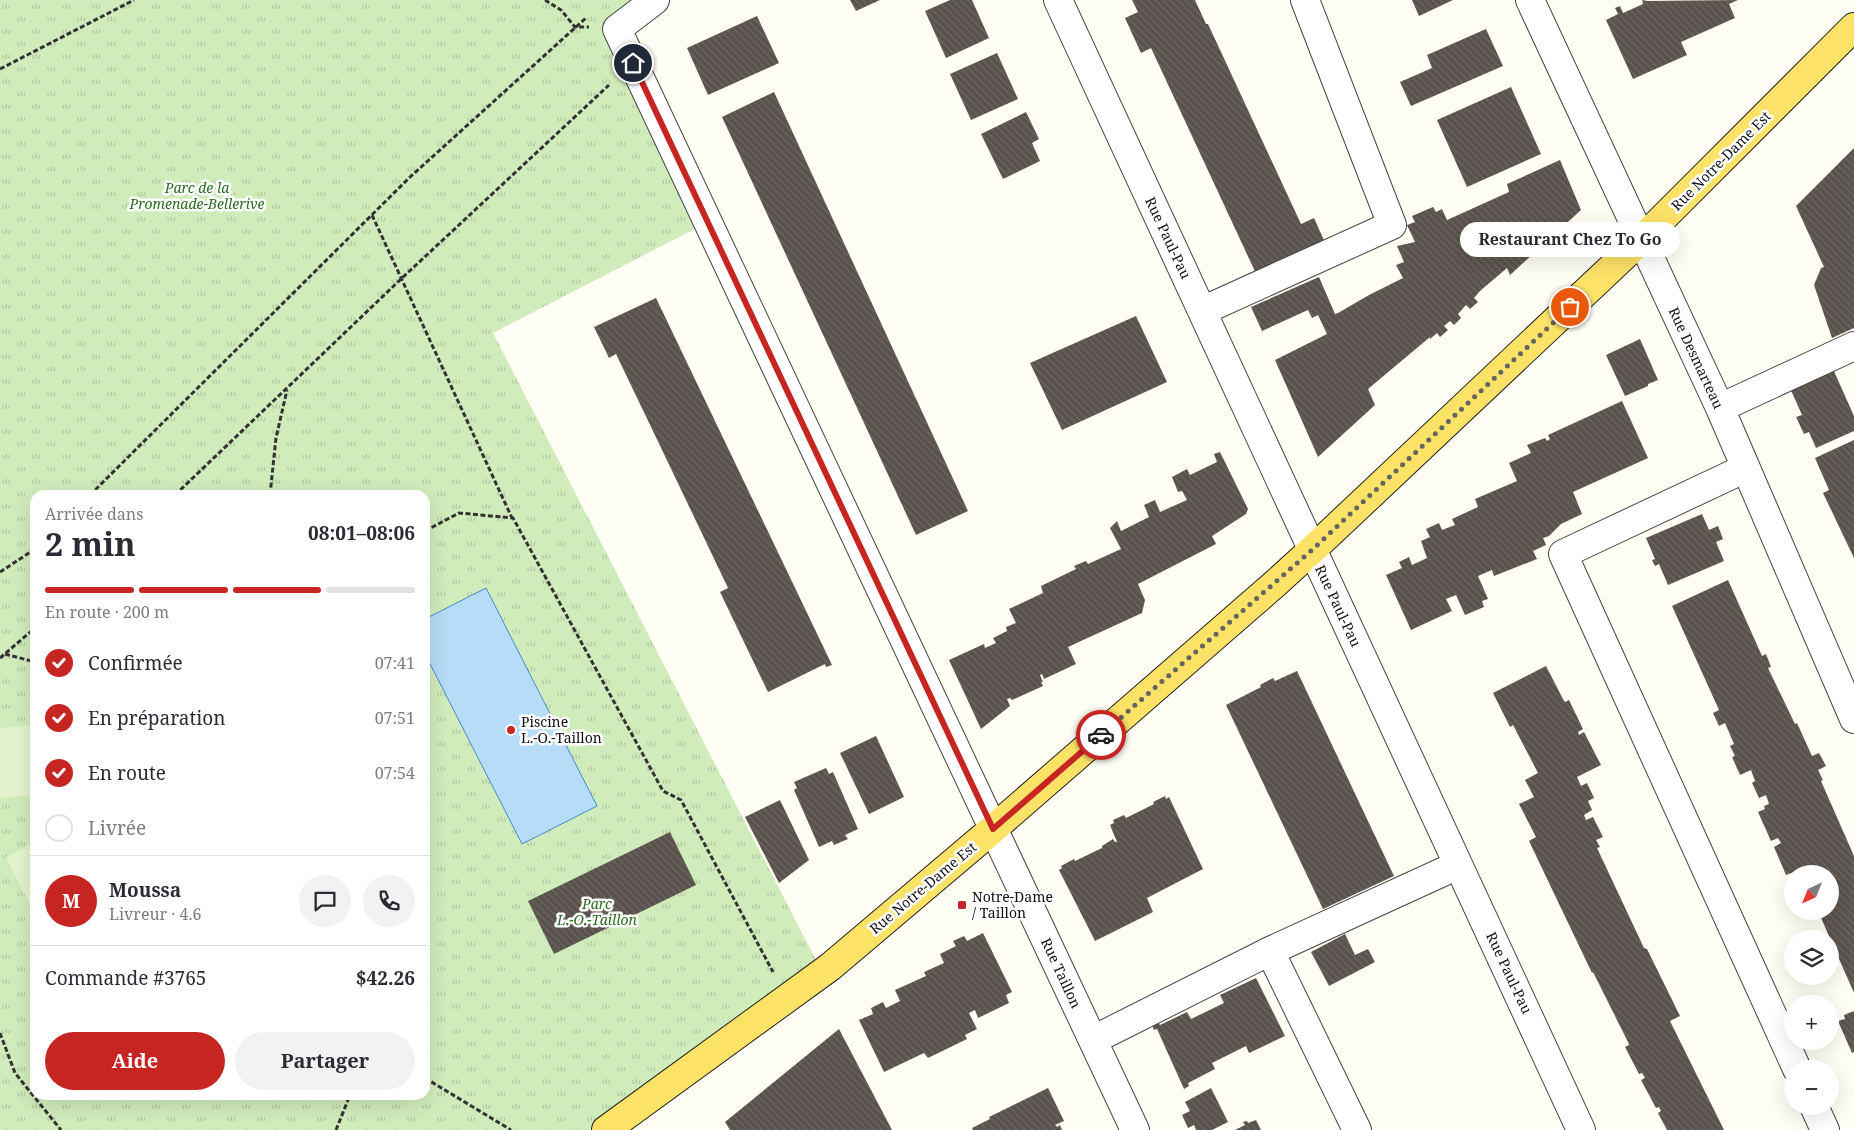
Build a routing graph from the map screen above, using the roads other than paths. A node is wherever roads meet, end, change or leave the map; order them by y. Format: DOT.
graph roads {
  1 [pos="655,0"];
  2 [pos="1058,0"];
  3 [pos="1305,0"];
  4 [pos="1530,0"];
  5 [pos="1854,27"];
  6 [pos="1642,239"];
  7 [pos="1202,312"];
  8 [pos="1854,346"];
  9 [pos="1720,408"];
  10 [pos="1746,468"];
  11 [pos="1312,550"];
  12 [pos="1854,719"];
  13 [pos="993,829"];
  14 [pos="1458,865"];
  15 [pos="1270,951"];
  16 [pos="1093,1040"];
  17 [pos="1793,1060"];
  18 [pos="1818,1115"];
  19 [pos="606,1130"];
  20 [pos="1136,1130"];
  21 [pos="1357,1130"];
  22 [pos="1581,1130"];
  23 [pos="1825,1130"];
  1 -- 13 [label="street, Rue Taillon"];
  2 -- 7 [label="street, Rue Paul-Pau"];
  3 -- 7 [label="street"];
  4 -- 6 [label="street, Rue Desmarteau"];
  5 -- 6 [label="main road, Rue Notre-Dame Est"];
  6 -- 9 [label="street, Rue Desmarteau"];
  6 -- 11 [label="main road, Rue Notre-Dame Est"];
  7 -- 11 [label="street, Rue Paul-Pau"];
  8 -- 9 [label="street"];
  9 -- 10 [label="street, Rue Desmarteau"];
  10 -- 12 [label="street, Rue Desmarteau"];
  10 -- 17 [label="street"];
  11 -- 13 [label="main road, Rue Notre-Dame Est"];
  11 -- 14 [label="street, Rue Paul-Pau"];
  13 -- 16 [label="street, Rue Taillon"];
  13 -- 19 [label="main road, Rue Notre-Dame Est"];
  14 -- 15 [label="street"];
  14 -- 22 [label="street, Rue Paul-Pau"];
  15 -- 16 [label="street"];
  15 -- 21 [label="street"];
  16 -- 20 [label="street, Rue Taillon"];
  18 -- 23 [label="street"];
}
